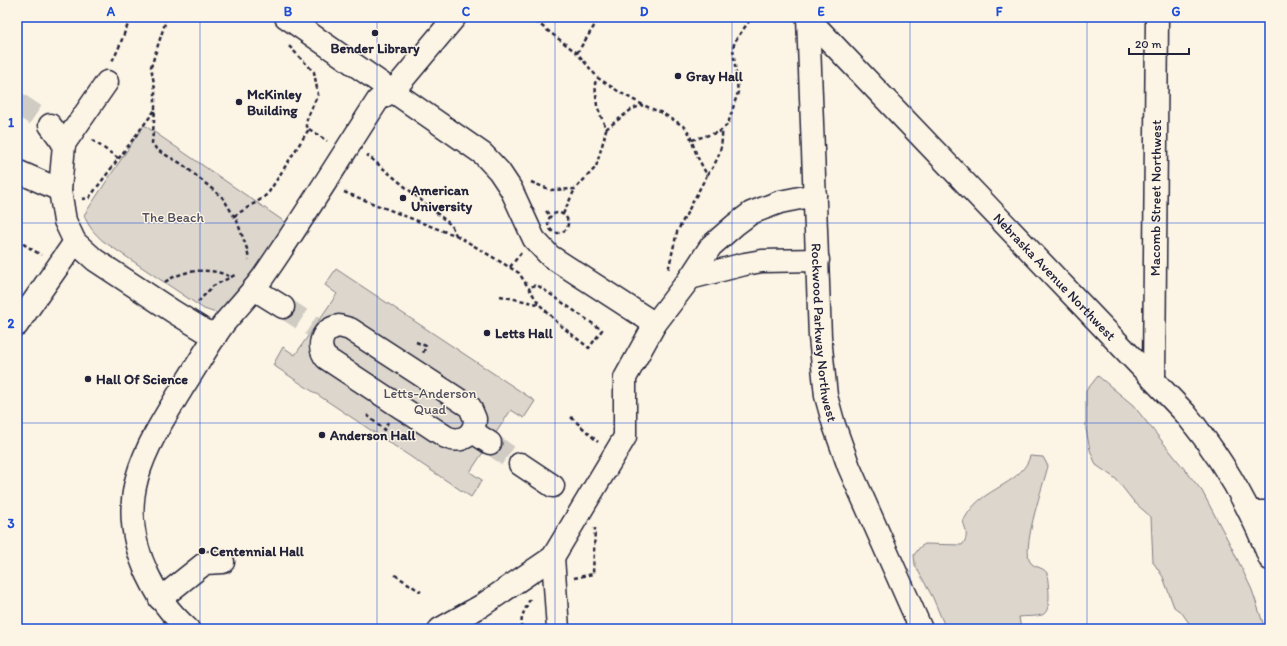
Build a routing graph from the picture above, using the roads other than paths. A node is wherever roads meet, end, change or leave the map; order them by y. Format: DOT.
graph roads {
  1 [pos="455,17"];
  2 [pos="808,17"];
  3 [pos="1157,17"];
  4 [pos="290,20"];
  5 [pos="107,82"];
  6 [pos="394,90"];
  7 [pos="50,125"];
  8 [pos="64,144"];
  9 [pos="19,172"];
  10 [pos="60,190"];
  11 [pos="815,195"];
  12 [pos="75,242"];
  13 [pos="818,260"];
  14 [pos="690,278"];
  15 [pos="249,280"];
  16 [pos="283,307"];
  17 [pos="654,324"];
  18 [pos="17,325"];
  19 [pos="319,331"];
  20 [pos="216,337"];
  21 [pos="1154,379"];
  22 [pos="520,464"];
  23 [pos="553,486"];
  24 [pos="1260,512"];
  25 [pos="553,557"];
  26 [pos="1270,559"];
  27 [pos="223,562"];
  28 [pos="160,599"];
  29 [pos="177,625"];
  30 [pos="440,629"];
  31 [pos="558,629"];
  32 [pos="921,629"];
  1 -- 6 [label="street"];
  2 -- 11 [label="street, Rockwood Parkway Northwest"];
  2 -- 21 [label="street, Nebraska Avenue Northwest"];
  3 -- 21 [label="street, Macomb Street Northwest"];
  4 -- 6 [label="street"];
  5 -- 8 [label="street"];
  6 -- 15 [label="street"];
  6 -- 17 [label="street"];
  7 -- 8 [label="street"];
  8 -- 10 [label="street"];
  9 -- 10 [label="street"];
  10 -- 12 [label="street"];
  11 -- 13 [label="street, Rockwood Parkway Northwest"];
  11 -- 14 [label="street"];
  12 -- 18 [label="street"];
  12 -- 20 [label="street"];
  13 -- 14 [label="street"];
  13 -- 32 [label="street, Rockwood Parkway Northwest"];
  14 -- 17 [label="street"];
  15 -- 16 [label="street"];
  15 -- 20 [label="street"];
  17 -- 25 [label="street"];
  19 -- 19 [label="street"];
  20 -- 28 [label="street"];
  21 -- 24 [label="street, Nebraska Avenue Northwest"];
  22 -- 23 [label="street"];
  24 -- 26 [label="street, Nebraska Avenue Northwest"];
  25 -- 30 [label="street"];
  25 -- 31 [label="street"];
  27 -- 28 [label="street"];
  28 -- 29 [label="street"];
}
